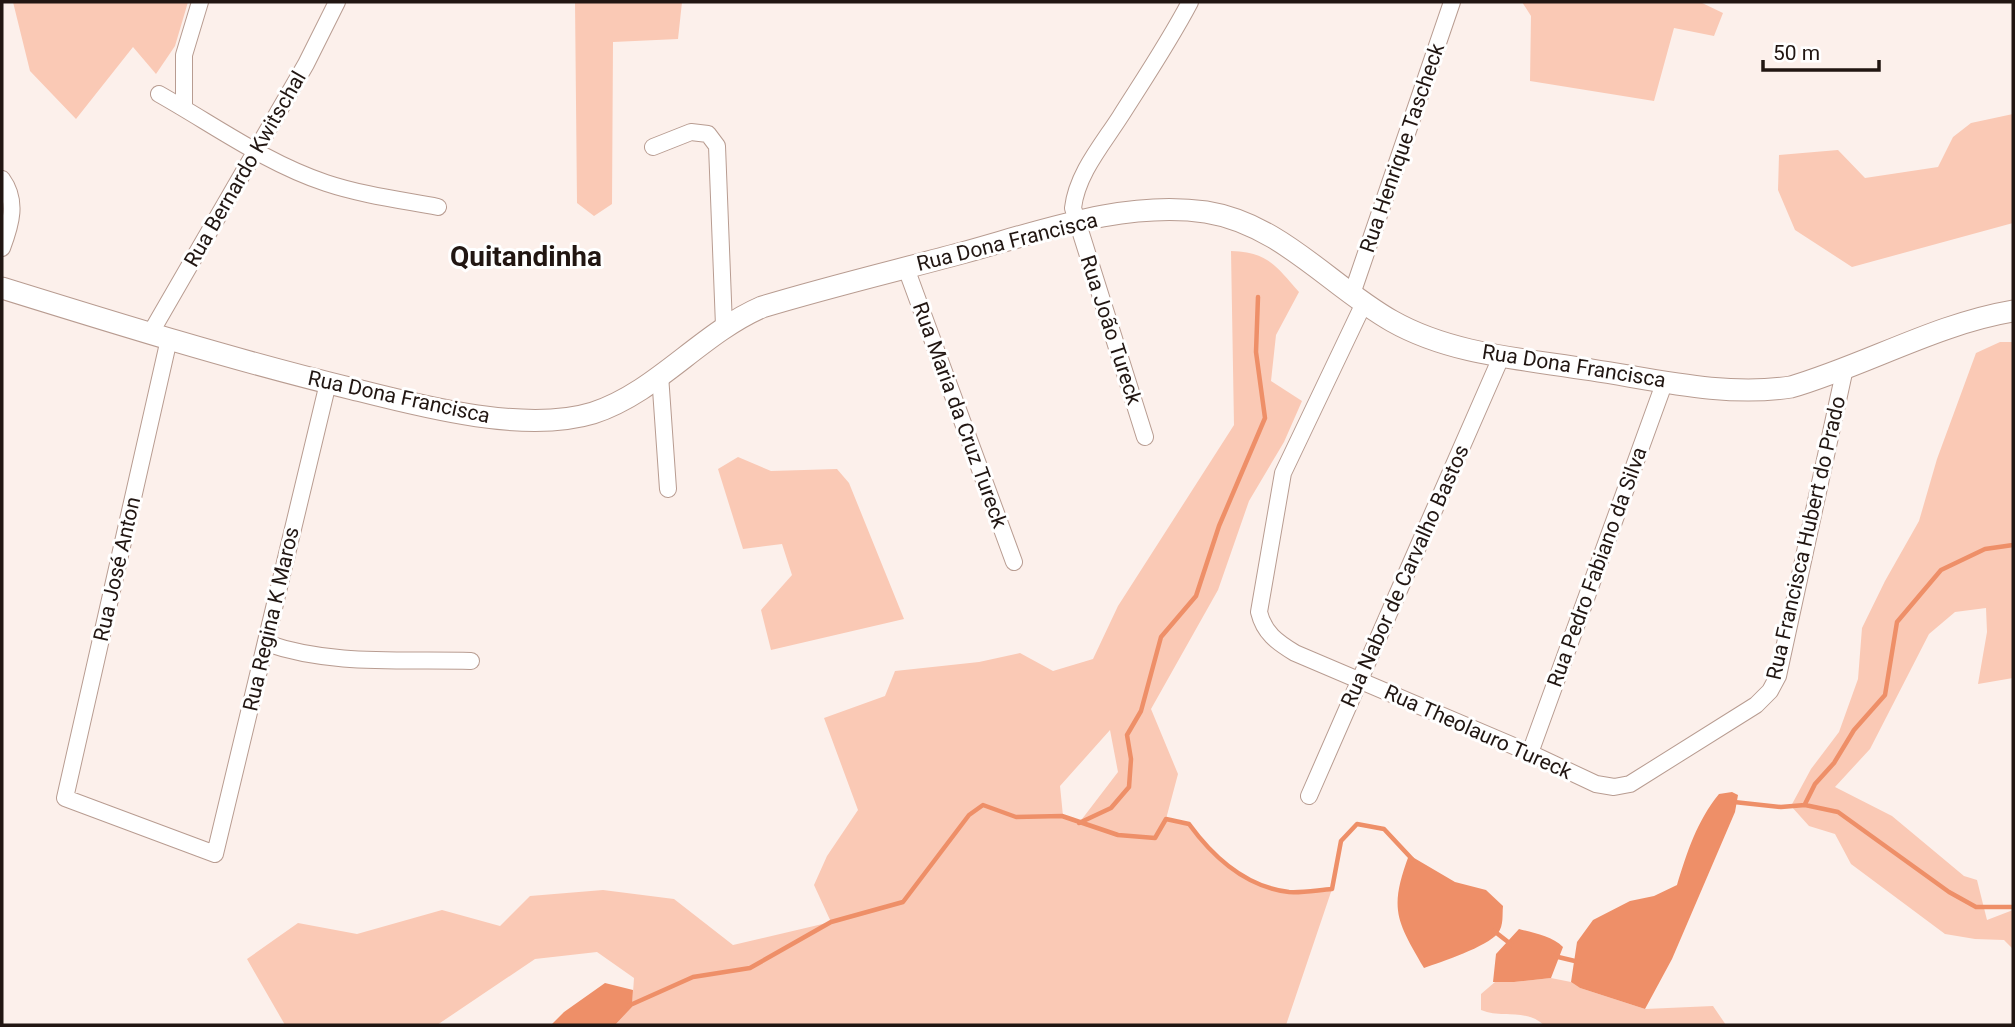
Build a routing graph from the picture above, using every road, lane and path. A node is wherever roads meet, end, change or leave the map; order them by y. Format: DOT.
graph roads {
  1 [pos="200,2"];
  2 [pos="337,2"];
  3 [pos="1190,2"];
  4 [pos="1452,2"];
  5 [pos="159,94"];
  6 [pos="184,108"];
  7 [pos="653,147"];
  8 [pos="255,151"];
  9 [pos="2,179"];
  10 [pos="438,207"];
  11 [pos="1076,222"];
  12 [pos="2,248"];
  13 [pos="906,268"];
  14 [pos="2,288"];
  15 [pos="1358,299"];
  16 [pos="2013,311"];
  17 [pos="724,327"];
  18 [pos="159,337"];
  19 [pos="1502,355"];
  20 [pos="1845,368"];
  21 [pos="660,375"];
  22 [pos="1665,381"];
  23 [pos="328,383"];
  24 [pos="1145,437"];
  25 [pos="667,489"];
  26 [pos="1014,562"];
  27 [pos="1269,635"];
  28 [pos="266,643"];
  29 [pos="471,661"];
  30 [pos="1360,680"];
  31 [pos="1530,753"];
  32 [pos="1614,787"];
  33 [pos="1309,796"];
  34 [pos="215,854"];
  1 -- 6 [label="street"];
  2 -- 8 [label="street, Rua Bernardo Kwitschal"];
  3 -- 11 [label="street"];
  4 -- 15 [label="street, Rua Henrique Tascheck"];
  5 -- 6 [label="street"];
  6 -- 8 [label="street"];
  7 -- 17 [label="street"];
  8 -- 10 [label="street"];
  8 -- 18 [label="street, Rua Bernardo Kwitschal"];
  9 -- 12 [label="street"];
  11 -- 13 [label="main road, Rua Dona Francisca"];
  11 -- 15 [label="main road, Rua Dona Francisca"];
  11 -- 24 [label="street, Rua João Tureck"];
  13 -- 17 [label="main road, Rua Dona Francisca"];
  13 -- 26 [label="street, Rua Maria da Cruz Tureck"];
  14 -- 18 [label="main road, Rua Dona Francisca"];
  15 -- 19 [label="main road, Rua Dona Francisca"];
  15 -- 27 [label="street, Rua Henrique Tascheck"];
  16 -- 20 [label="main road, Rua Dona Francisca"];
  17 -- 21 [label="main road, Rua Dona Francisca"];
  18 -- 23 [label="main road, Rua Dona Francisca"];
  18 -- 34 [label="street, Rua José Anton"];
  19 -- 22 [label="main road, Rua Dona Francisca"];
  19 -- 30 [label="street, Rua Nabor de Carvalho Bastos"];
  20 -- 22 [label="main road, Rua Dona Francisca"];
  20 -- 32 [label="street, Rua Francisca Hubert do Prado"];
  21 -- 23 [label="main road, Rua Dona Francisca"];
  21 -- 25 [label="street"];
  22 -- 31 [label="street, Rua Pedro Fabiano da Silva"];
  23 -- 28 [label="street, Rua Regina K Maros"];
  27 -- 30 [label="street, Rua Theolauro Tureck"];
  28 -- 29 [label="street"];
  28 -- 34 [label="street, Rua Regina K Maros"];
  30 -- 31 [label="street, Rua Theolauro Tureck"];
  30 -- 33 [label="street, Rua Nabor de Carvalho Bastos"];
  31 -- 32 [label="street, Rua Theolauro Tureck"];
}
